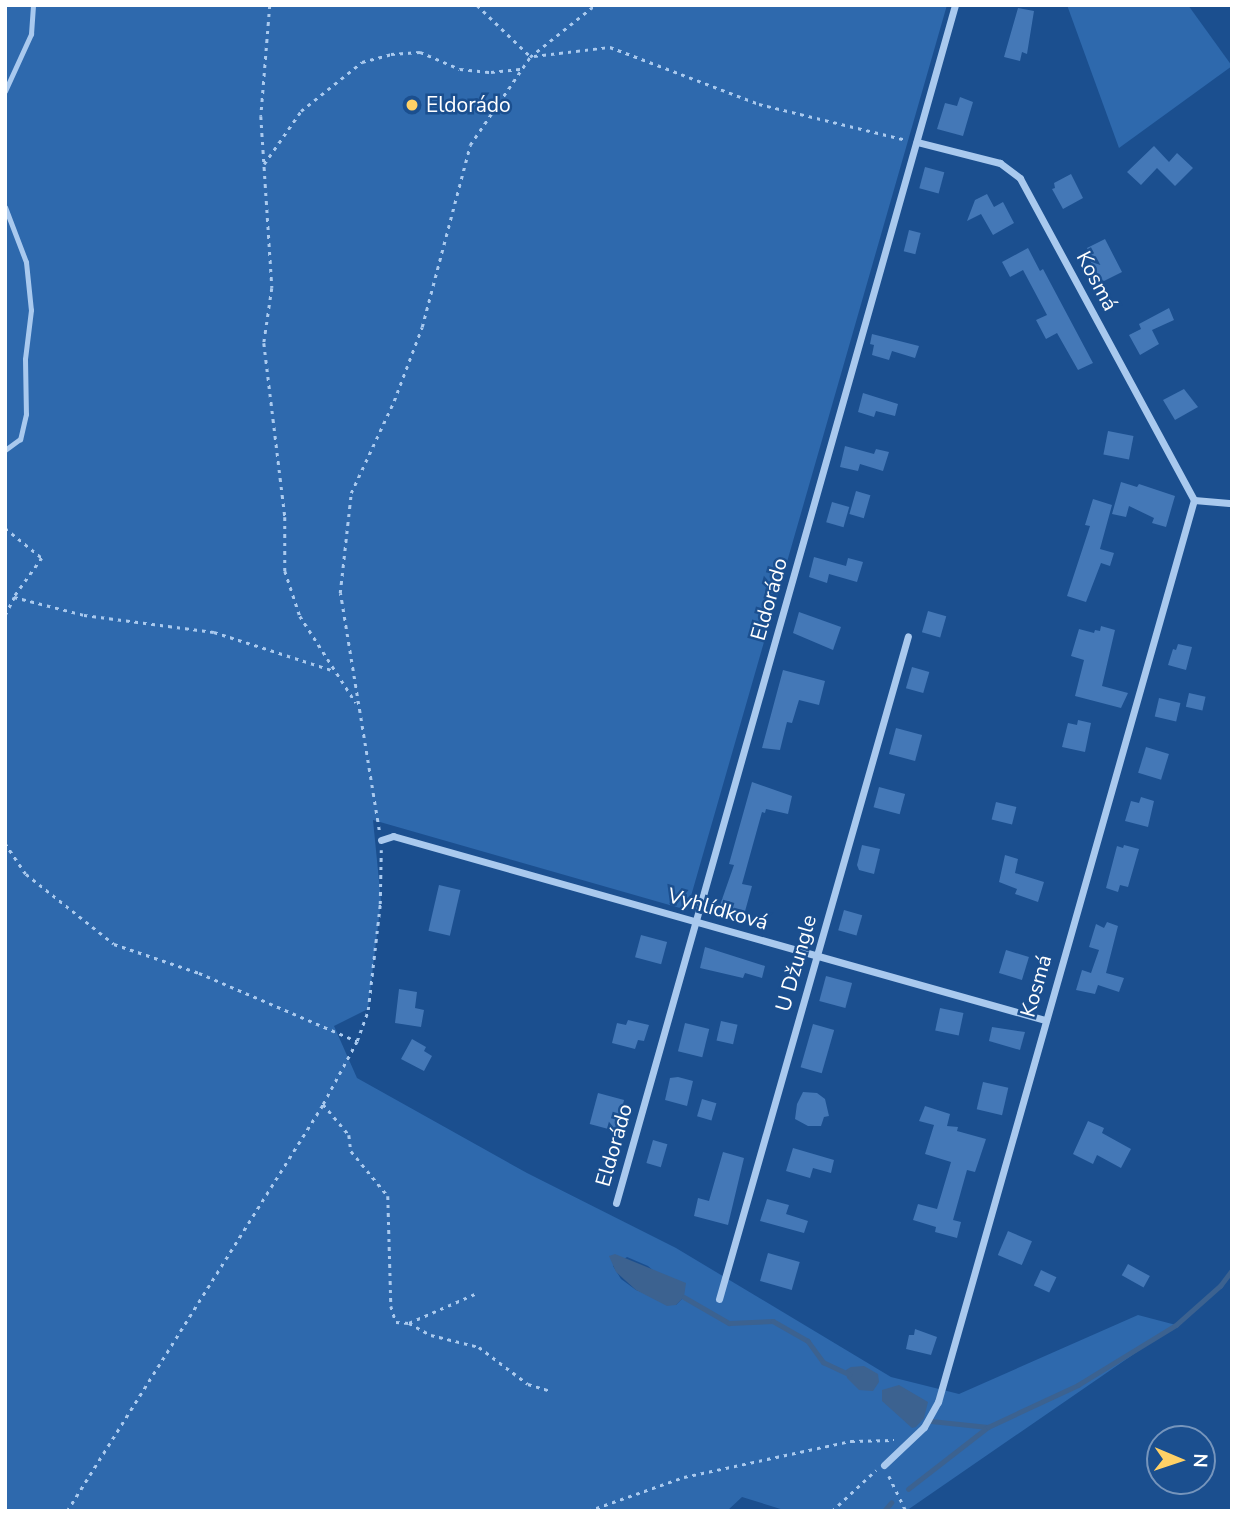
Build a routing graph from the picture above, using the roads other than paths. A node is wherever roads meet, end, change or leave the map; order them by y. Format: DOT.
graph roads {
  1 [pos="33,5"];
  2 [pos="955,5"];
  3 [pos="5,91"];
  4 [pos="917,142"];
  5 [pos="5,207"];
  6 [pos="5,450"];
  7 [pos="1194,499"];
  8 [pos="1232,503"];
  9 [pos="908,636"];
  10 [pos="381,840"];
  11 [pos="695,920"];
  12 [pos="816,955"];
  13 [pos="1045,1020"];
  14 [pos="616,1203"];
  15 [pos="719,1299"];
  16 [pos="884,1465"];
  1 -- 3 [label="lane"];
  2 -- 4 [label="street, Eldorádo"];
  4 -- 7 [label="street, Kosmá"];
  4 -- 11 [label="street, Eldorádo"];
  5 -- 6 [label="lane"];
  7 -- 8 [label="street"];
  7 -- 13 [label="street, Kosmá"];
  9 -- 12 [label="street, U Džungle"];
  10 -- 11 [label="street, Vyhlídková"];
  11 -- 12 [label="street, Vyhlídková"];
  11 -- 14 [label="street, Eldorádo"];
  12 -- 13 [label="street, Vyhlídková"];
  12 -- 15 [label="street, U Džungle"];
  13 -- 16 [label="street, Kosmá"];
}
